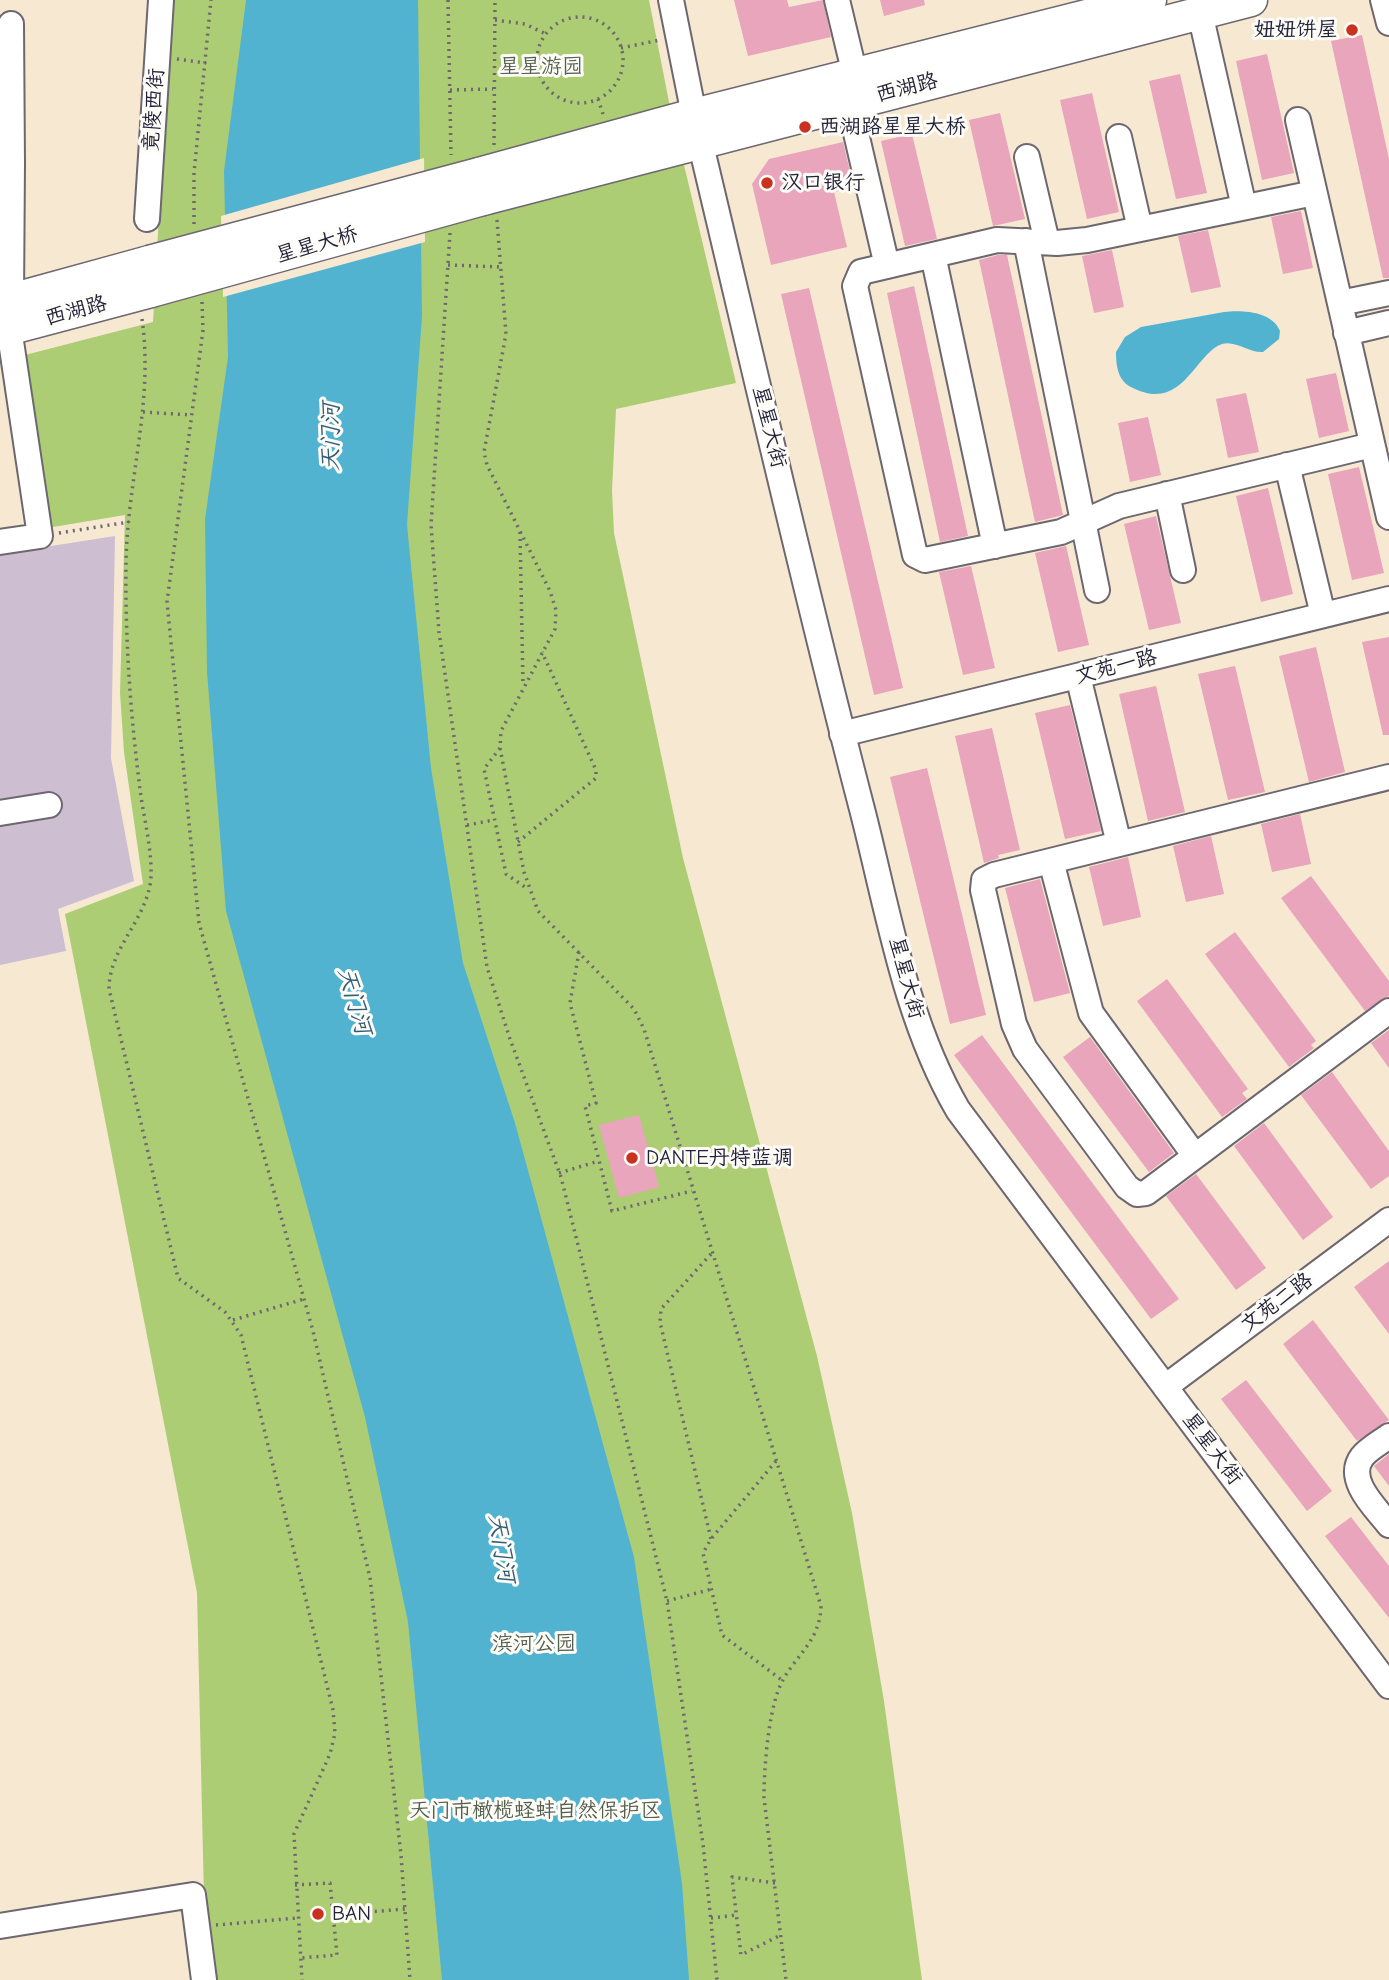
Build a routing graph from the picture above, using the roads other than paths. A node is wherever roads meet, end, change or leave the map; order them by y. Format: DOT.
graph roads {
  1 [pos="161,0"];
  2 [pos="671,0"];
  3 [pos="837,0"];
  4 [pos="1150,0"];
  5 [pos="1251,0"];
  6 [pos="1383,0"];
  7 [pos="1119,4"];
  8 [pos="1200,13"];
  9 [pos="1389,23"];
  10 [pos="11,24"];
  11 [pos="852,89"];
  12 [pos="1298,120"];
  13 [pos="697,128"];
  14 [pos="1119,137"];
  15 [pos="1027,157"];
  16 [pos="6,165"];
  17 [pos="478,189"];
  18 [pos="1314,193"];
  19 [pos="1244,207"];
  20 [pos="146,219"];
  21 [pos="1140,229"];
  22 [pos="1036,242"];
  23 [pos="933,255"];
  24 [pos="887,266"];
  25 [pos="147,289"];
  26 [pos="1389,293"];
  27 [pos="1340,303"];
  28 [pos="5,316"];
  29 [pos="1389,323"];
  30 [pos="1346,333"];
  31 [pos="1372,445"];
  32 [pos="1287,465"];
  33 [pos="1167,495"];
  34 [pos="1389,517"];
  35 [pos="1085,521"];
  36 [pos="0,542"];
  37 [pos="995,546"];
  38 [pos="1183,570"];
  39 [pos="1097,590"];
  40 [pos="1389,599"];
  41 [pos="1323,615"];
  42 [pos="1078,676"];
  43 [pos="842,734"];
  44 [pos="1389,778"];
  45 [pos="49,804"];
  46 [pos="0,813"];
  47 [pos="1119,844"];
  48 [pos="1051,861"];
  49 [pos="1389,1011"];
  50 [pos="1195,1156"];
  51 [pos="1387,1225"];
  52 [pos="1165,1387"];
  53 [pos="1389,1436"];
  54 [pos="1389,1525"];
  55 [pos="1389,1686"];
  56 [pos="0,1926"];
  57 [pos="204,1980"];
  1 -- 20 [label="street, 竟陵西街"];
  2 -- 13 [label="street, 星星大街"];
  3 -- 11 [label="street"];
  4 -- 7 [label="main road, 西湖路"];
  5 -- 8 [label="main road, 西湖路"];
  6 -- 9 [label="street"];
  7 -- 11 [label="main road, 西湖路"];
  8 -- 11 [label="main road, 西湖路"];
  8 -- 19 [label="street"];
  10 -- 16 [label="street"];
  11 -- 13 [label="main road, 西湖路"];
  11 -- 24 [label="street"];
  12 -- 18 [label="street"];
  13 -- 17 [label="main road, 西湖路"];
  13 -- 43 [label="street, 星星大街"];
  14 -- 21 [label="street"];
  15 -- 22 [label="street"];
  16 -- 28 [label="street"];
  17 -- 25 [label="main road, 星星大桥, bridge"];
  18 -- 19 [label="street"];
  18 -- 27 [label="street"];
  19 -- 21 [label="street"];
  21 -- 22 [label="street"];
  22 -- 23 [label="street"];
  22 -- 35 [label="street"];
  23 -- 24 [label="street"];
  23 -- 37 [label="street"];
  24 -- 37 [label="street"];
  25 -- 28 [label="main road, 西湖路"];
  26 -- 27 [label="street"];
  27 -- 30 [label="street"];
  28 -- 36 [label="street"];
  29 -- 30 [label="street"];
  30 -- 31 [label="street"];
  31 -- 32 [label="street"];
  31 -- 34 [label="street"];
  32 -- 33 [label="street"];
  32 -- 41 [label="street"];
  33 -- 35 [label="street"];
  33 -- 38 [label="street"];
  35 -- 37 [label="street"];
  35 -- 39 [label="street"];
  40 -- 41 [label="street, 文苑一路"];
  41 -- 42 [label="street, 文苑一路"];
  42 -- 43 [label="street, 文苑一路"];
  42 -- 47 [label="street"];
  43 -- 52 [label="street, 星星大街"];
  44 -- 47 [label="street"];
  45 -- 46 [label="street"];
  47 -- 48 [label="street"];
  48 -- 50 [label="street"];
  48 -- 50 [label="street"];
  49 -- 50 [label="street"];
  51 -- 52 [label="street, 文苑二路"];
  52 -- 55 [label="street, 星星大街"];
  53 -- 54 [label="street"];
  56 -- 57 [label="street"];
}
